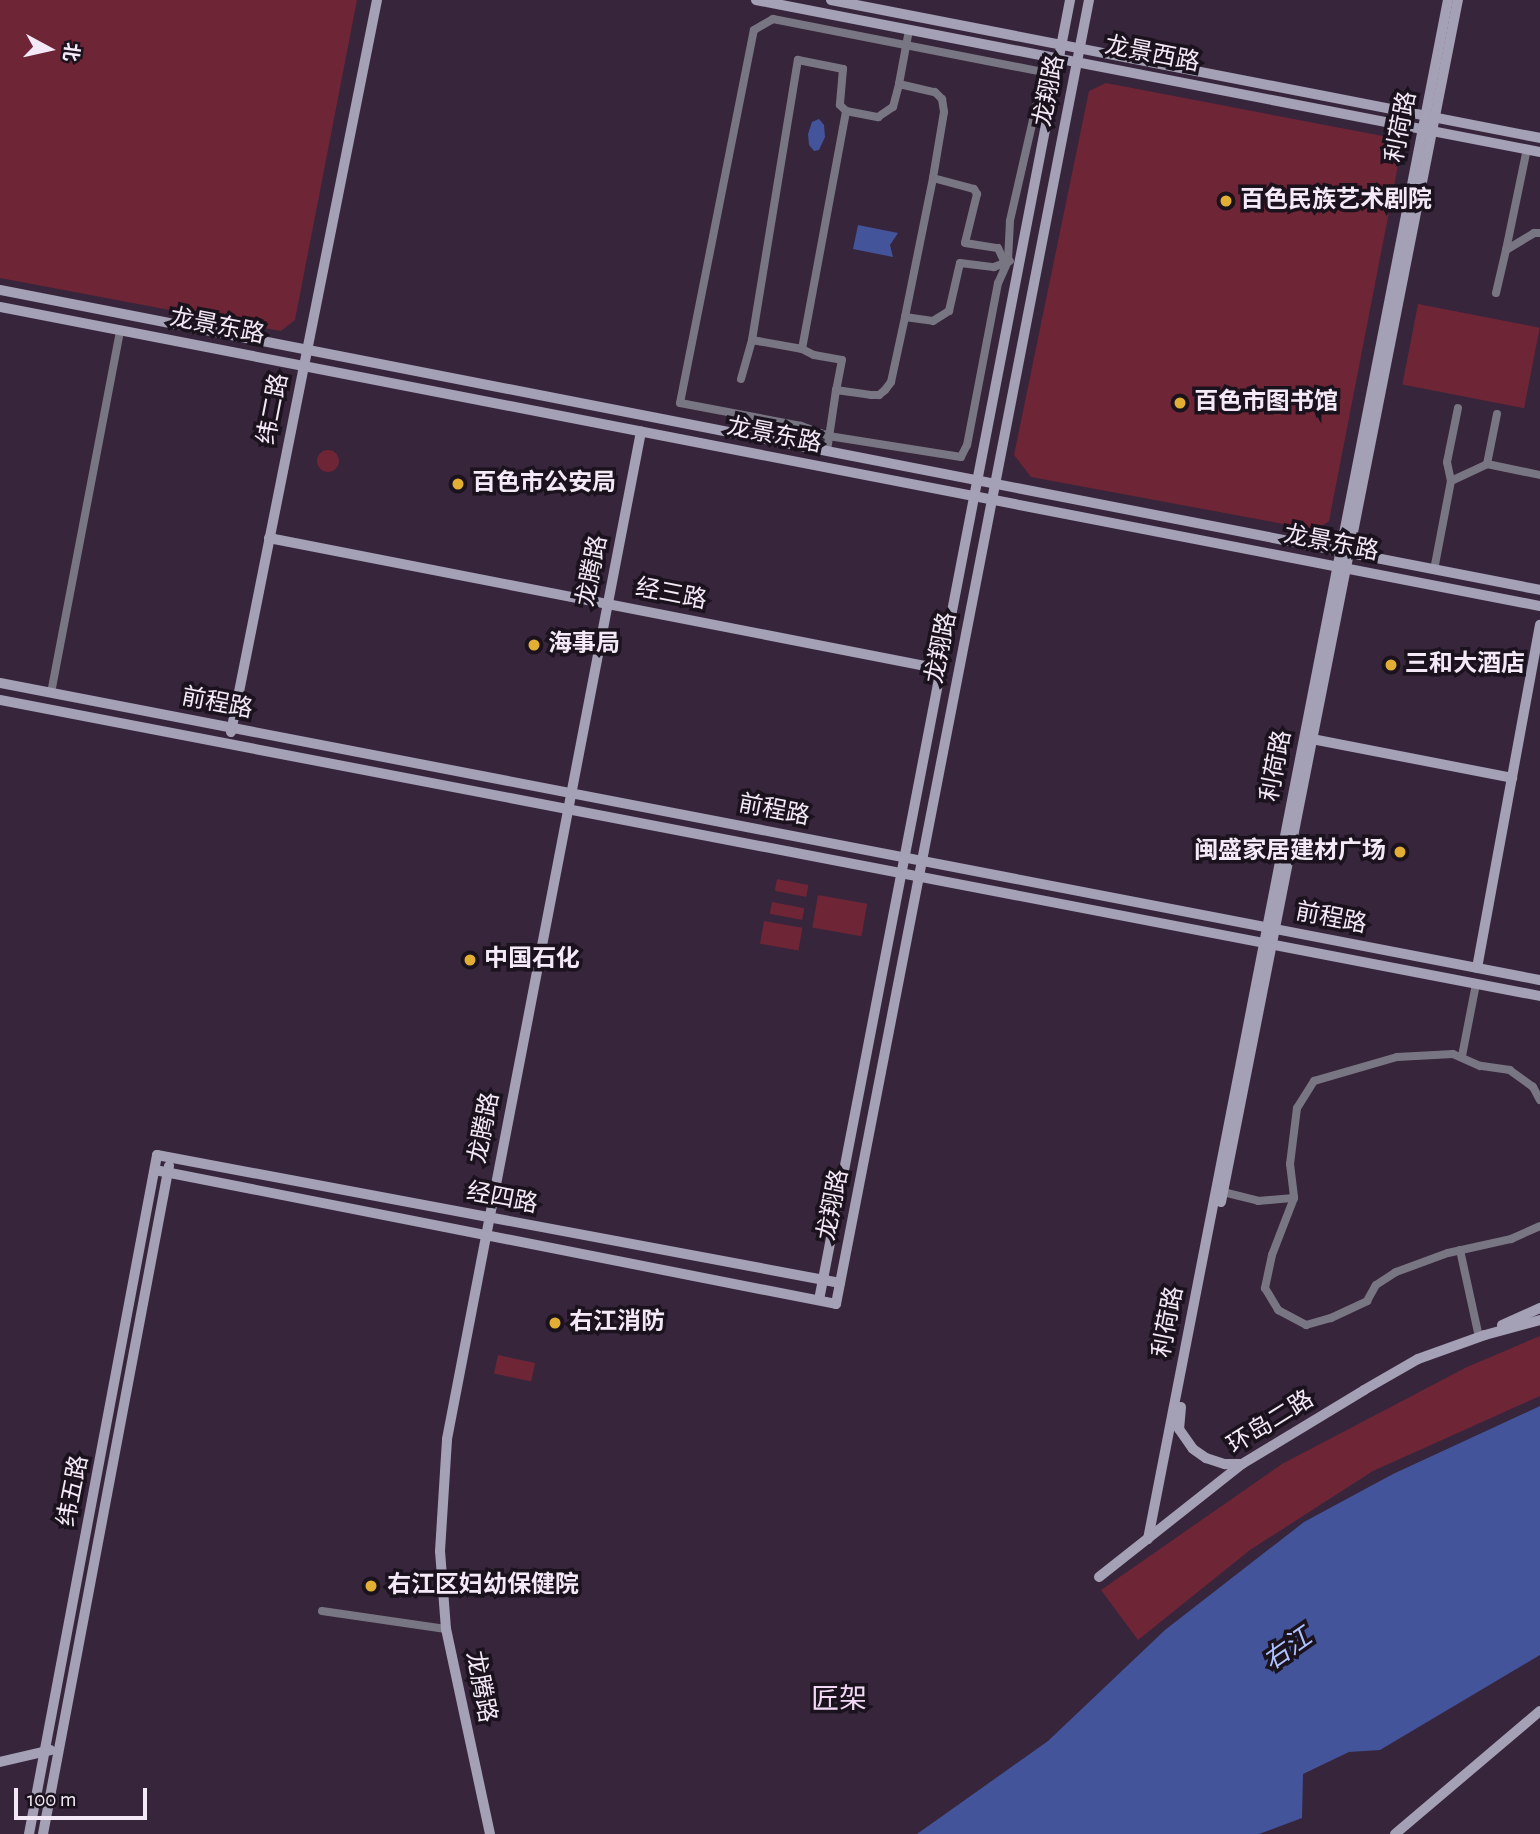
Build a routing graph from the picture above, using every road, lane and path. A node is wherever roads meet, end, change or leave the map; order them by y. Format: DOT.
graph roads {
  1 [pos="377,0"];
  2 [pos="756,0"];
  3 [pos="831,0"];
  4 [pos="1070,0"];
  5 [pos="1089,0"];
  6 [pos="1448,0"];
  7 [pos="1458,0"];
  8 [pos="909,30"];
  9 [pos="1062,45"];
  10 [pos="906,47"];
  11 [pos="1080,48"];
  12 [pos="1059,59"];
  13 [pos="1077,62"];
  14 [pos="899,84"];
  15 [pos="846,111"];
  16 [pos="1430,116"];
  17 [pos="1427,130"];
  18 [pos="1540,138"];
  19 [pos="1527,149"];
  20 [pos="1540,152"];
  21 [pos="933,178"];
  22 [pos="1540,233"];
  23 [pos="1506,250"];
  24 [pos="1011,261"];
  25 [pos="0,290"];
  26 [pos="1496,293"];
  27 [pos="0,307"];
  28 [pos="905,317"];
  29 [pos="120,330"];
  30 [pos="752,340"];
  31 [pos="802,349"];
  32 [pos="307,350"];
  33 [pos="304,366"];
  34 [pos="741,379"];
  35 [pos="836,390"];
  36 [pos="1458,408"];
  37 [pos="1497,414"];
  38 [pos="641,432"];
  39 [pos="829,436"];
  40 [pos="827,452"];
  41 [pos="1487,464"];
  42 [pos="1540,475"];
  43 [pos="977,481"];
  44 [pos="1451,481"];
  45 [pos="995,484"];
  46 [pos="974,496"];
  47 [pos="992,500"];
  48 [pos="269,538"];
  49 [pos="1345,552"];
  50 [pos="1342,568"];
  51 [pos="1434,570"];
  52 [pos="1540,590"];
  53 [pos="609,604"];
  54 [pos="1540,606"];
  55 [pos="1540,625"];
  56 [pos="941,669"];
  57 [pos="0,683"];
  58 [pos="51,693"];
  59 [pos="0,700"];
  60 [pos="231,728"];
  61 [pos="1312,739"];
  62 [pos="228,744"];
  63 [pos="1512,778"];
  64 [pos="573,794"];
  65 [pos="571,810"];
  66 [pos="904,858"];
  67 [pos="922,861"];
  68 [pos="901,873"];
  69 [pos="919,877"];
  70 [pos="1271,928"];
  71 [pos="1268,944"];
  72 [pos="1477,968"];
  73 [pos="1540,980"];
  74 [pos="1476,984"];
  75 [pos="1540,996"];
  76 [pos="1462,1056"];
  77 [pos="1540,1100"];
  78 [pos="157,1155"];
  79 [pos="170,1157"];
  80 [pos="155,1170"];
  81 [pos="168,1172"];
  82 [pos="1223,1192"];
  83 [pos="1294,1198"];
  84 [pos="488,1218"];
  85 [pos="1540,1226"];
  86 [pos="485,1235"];
  87 [pos="1460,1250"];
  88 [pos="822,1280"];
  89 [pos="840,1283"];
  90 [pos="819,1300"];
  91 [pos="836,1304"];
  92 [pos="1540,1308"];
  93 [pos="1540,1320"];
  94 [pos="1482,1336"];
  95 [pos="1242,1464"];
  96 [pos="1148,1539"];
  97 [pos="1099,1577"];
  98 [pos="322,1611"];
  99 [pos="446,1629"];
  100 [pos="1540,1711"];
  101 [pos="47,1749"];
  102 [pos="61,1751"];
  103 [pos="0,1762"];
  104 [pos="29,1834"];
  105 [pos="43,1834"];
  106 [pos="490,1834"];
  107 [pos="1395,1834"];
  1 -- 32 [label="main road, 纬二路"];
  2 -- 8 [label="main road, 龙景西路"];
  3 -- 9 [label="main road, 龙景西路"];
  4 -- 9 [label="main road, 龙翔路"];
  5 -- 11 [label="main road, 龙翔路"];
  6 -- 16 [label="main road, 利荷路"];
  7 -- 16 [label="main road, 利荷路"];
  8 -- 10 [label="street"];
  8 -- 12 [label="main road, 龙景西路"];
  9 -- 11 [label="main road, 龙景西路"];
  9 -- 12 [label="main road, 龙翔路"];
  10 -- 14 [label="street"];
  10 -- 24 [label="street"];
  10 -- 39 [label="street"];
  11 -- 13 [label="main road, 龙翔路"];
  11 -- 16 [label="main road, 龙景西路"];
  12 -- 13 [label="main road, 龙景西路"];
  12 -- 24 [label="main road, 龙翔路"];
  13 -- 17 [label="main road, 龙景西路"];
  13 -- 45 [label="main road, 龙翔路"];
  14 -- 15 [label="street"];
  14 -- 21 [label="street"];
  15 -- 30 [label="street"];
  15 -- 31 [label="street"];
  16 -- 17 [label="main road, 利荷路"];
  16 -- 18 [label="main road, 龙景西路"];
  17 -- 19 [label="main road, 龙景西路"];
  17 -- 49 [label="main road, 利荷路"];
  19 -- 20 [label="main road, 龙景西路"];
  19 -- 23 [label="street"];
  21 -- 24 [label="street"];
  21 -- 28 [label="street"];
  22 -- 23 [label="street"];
  23 -- 26 [label="street"];
  24 -- 28 [label="street"];
  24 -- 39 [label="street"];
  24 -- 43 [label="main road, 龙翔路"];
  25 -- 32 [label="main road, 龙景东路"];
  27 -- 29 [label="main road, 龙景东路"];
  28 -- 35 [label="street"];
  29 -- 33 [label="main road, 龙景东路"];
  29 -- 58 [label="street"];
  30 -- 31 [label="street"];
  30 -- 34 [label="street"];
  31 -- 35 [label="street"];
  32 -- 33 [label="main road, 纬二路"];
  32 -- 40 [label="main road, 龙景东路"];
  33 -- 38 [label="main road, 龙景东路"];
  33 -- 48 [label="main road, 纬二路"];
  35 -- 39 [label="street"];
  36 -- 44 [label="street"];
  37 -- 41 [label="street"];
  38 -- 46 [label="main road, 龙景东路"];
  38 -- 53 [label="main road, 龙腾路"];
  39 -- 40 [label="street"];
  40 -- 43 [label="main road, 龙景东路"];
  41 -- 42 [label="street"];
  41 -- 44 [label="street"];
  43 -- 45 [label="main road, 龙景东路"];
  43 -- 46 [label="main road, 龙翔路"];
  44 -- 51 [label="street"];
  45 -- 47 [label="main road, 龙翔路"];
  45 -- 49 [label="main road, 龙景东路"];
  46 -- 47 [label="main road, 龙景东路"];
  46 -- 56 [label="main road, 龙翔路"];
  47 -- 50 [label="main road, 龙景东路"];
  47 -- 67 [label="main road, 龙翔路"];
  48 -- 53 [label="main road, 经三路"];
  48 -- 60 [label="main road, 纬二路"];
  49 -- 50 [label="main road, 利荷路"];
  49 -- 51 [label="main road, 龙景东路"];
  50 -- 54 [label="main road, 龙景东路"];
  50 -- 61 [label="main road, 利荷路"];
  50 -- 70 [label="main road, 利荷路"];
  51 -- 52 [label="main road, 龙景东路"];
  53 -- 56 [label="main road, 经三路"];
  53 -- 64 [label="main road, 龙腾路"];
  55 -- 63 [label="main road"];
  56 -- 66 [label="main road, 龙翔路"];
  57 -- 58 [label="main road, 前程路"];
  58 -- 60 [label="main road, 前程路"];
  59 -- 62 [label="main road, 前程路"];
  60 -- 62 [label="main road, 纬二路"];
  60 -- 64 [label="main road, 前程路"];
  61 -- 63 [label="main road"];
  61 -- 70 [label="main road, 利荷路"];
  62 -- 65 [label="main road, 前程路"];
  63 -- 72 [label="main road"];
  64 -- 65 [label="main road, 龙腾路"];
  64 -- 66 [label="main road, 前程路"];
  65 -- 68 [label="main road, 前程路"];
  65 -- 84 [label="main road, 龙腾路"];
  66 -- 67 [label="main road, 前程路"];
  66 -- 68 [label="main road, 龙翔路"];
  67 -- 69 [label="main road, 龙翔路"];
  67 -- 70 [label="main road, 前程路"];
  68 -- 69 [label="main road, 前程路"];
  68 -- 88 [label="main road, 龙翔路"];
  69 -- 71 [label="main road, 前程路"];
  69 -- 89 [label="main road, 龙翔路"];
  70 -- 71 [label="main road, 利荷路"];
  70 -- 72 [label="main road, 前程路"];
  71 -- 74 [label="main road, 前程路"];
  71 -- 82 [label="main road, 利荷路"];
  71 -- 96 [label="main road, 利荷路"];
  72 -- 73 [label="main road, 前程路"];
  74 -- 75 [label="main road, 前程路"];
  74 -- 76 [label="street"];
  76 -- 77 [label="street"];
  76 -- 83 [label="street"];
  78 -- 79 [label="main road, 经四路"];
  78 -- 80 [label="main road, 纬五路"];
  79 -- 81 [label="main road, 纬五路"];
  79 -- 84 [label="main road, 经四路"];
  80 -- 81 [label="main road, 经四路"];
  80 -- 101 [label="main road, 纬五路"];
  81 -- 86 [label="main road, 经四路"];
  81 -- 102 [label="main road, 纬五路"];
  82 -- 83 [label="street"];
  82 -- 95 [label="main road, 利荷路"];
  83 -- 87 [label="street"];
  84 -- 86 [label="main road, 龙腾路"];
  84 -- 88 [label="main road, 经四路"];
  85 -- 87 [label="street"];
  86 -- 90 [label="main road, 经四路"];
  86 -- 99 [label="main road, 龙腾路"];
  87 -- 94 [label="street"];
  88 -- 89 [label="main road, 经四路"];
  88 -- 90 [label="main road, 龙翔路"];
  89 -- 91 [label="main road, 龙翔路"];
  90 -- 91 [label="main road, 经四路"];
  92 -- 94 [label="main road, 环岛二路"];
  93 -- 94 [label="main road, 环岛二路"];
  94 -- 95 [label="main road, 环岛二路"];
  95 -- 96 [label="main road, 环岛二路"];
  96 -- 97 [label="main road, 环岛二路"];
  98 -- 99 [label="street"];
  99 -- 106 [label="main road, 龙腾路"];
  100 -- 107 [label="main road"];
  101 -- 102 [label="main road"];
  101 -- 103 [label="main road"];
  101 -- 104 [label="main road, 纬五路"];
  102 -- 105 [label="main road, 纬五路"];
}
